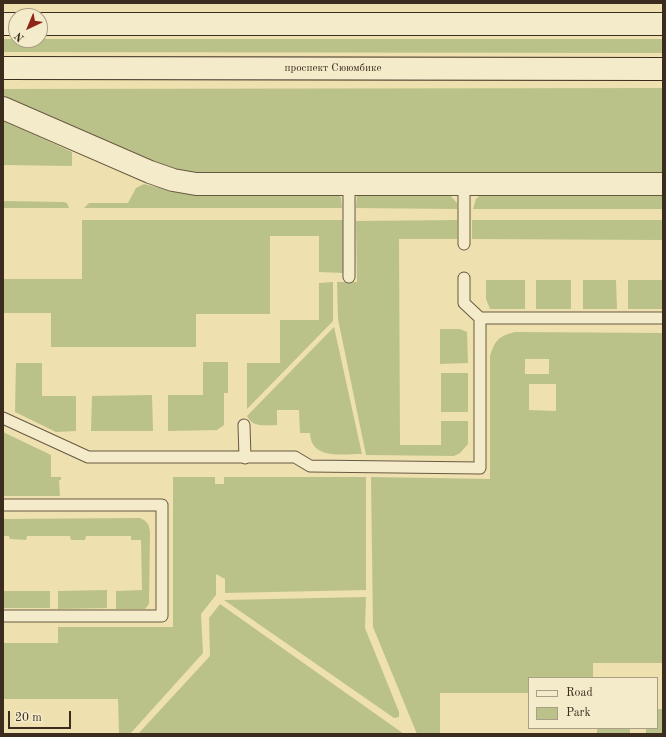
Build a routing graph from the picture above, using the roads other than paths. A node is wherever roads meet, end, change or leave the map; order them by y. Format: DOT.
graph roads {
  1 [pos="48,24"];
  2 [pos="663,24"];
  3 [pos="3,68"];
  4 [pos="663,69"];
  5 [pos="3,108"];
  6 [pos="349,184"];
  7 [pos="464,184"];
  8 [pos="663,184"];
  9 [pos="464,244"];
  10 [pos="349,277"];
  11 [pos="464,278"];
  12 [pos="480,318"];
  13 [pos="663,318"];
  14 [pos="3,418"];
  15 [pos="244,425"];
  16 [pos="244,458"];
  17 [pos="3,505"];
  18 [pos="3,616"];
  1 -- 2 [label="main road"];
  3 -- 4 [label="main road, проспект Сююмбике"];
  5 -- 6 [label="main road"];
  6 -- 7 [label="main road"];
  6 -- 10 [label="lane"];
  7 -- 8 [label="main road"];
  7 -- 9 [label="lane"];
  11 -- 12 [label="lane"];
  12 -- 13 [label="lane"];
  12 -- 16 [label="lane"];
  14 -- 16 [label="lane"];
  15 -- 16 [label="lane"];
  17 -- 18 [label="lane"];
}
